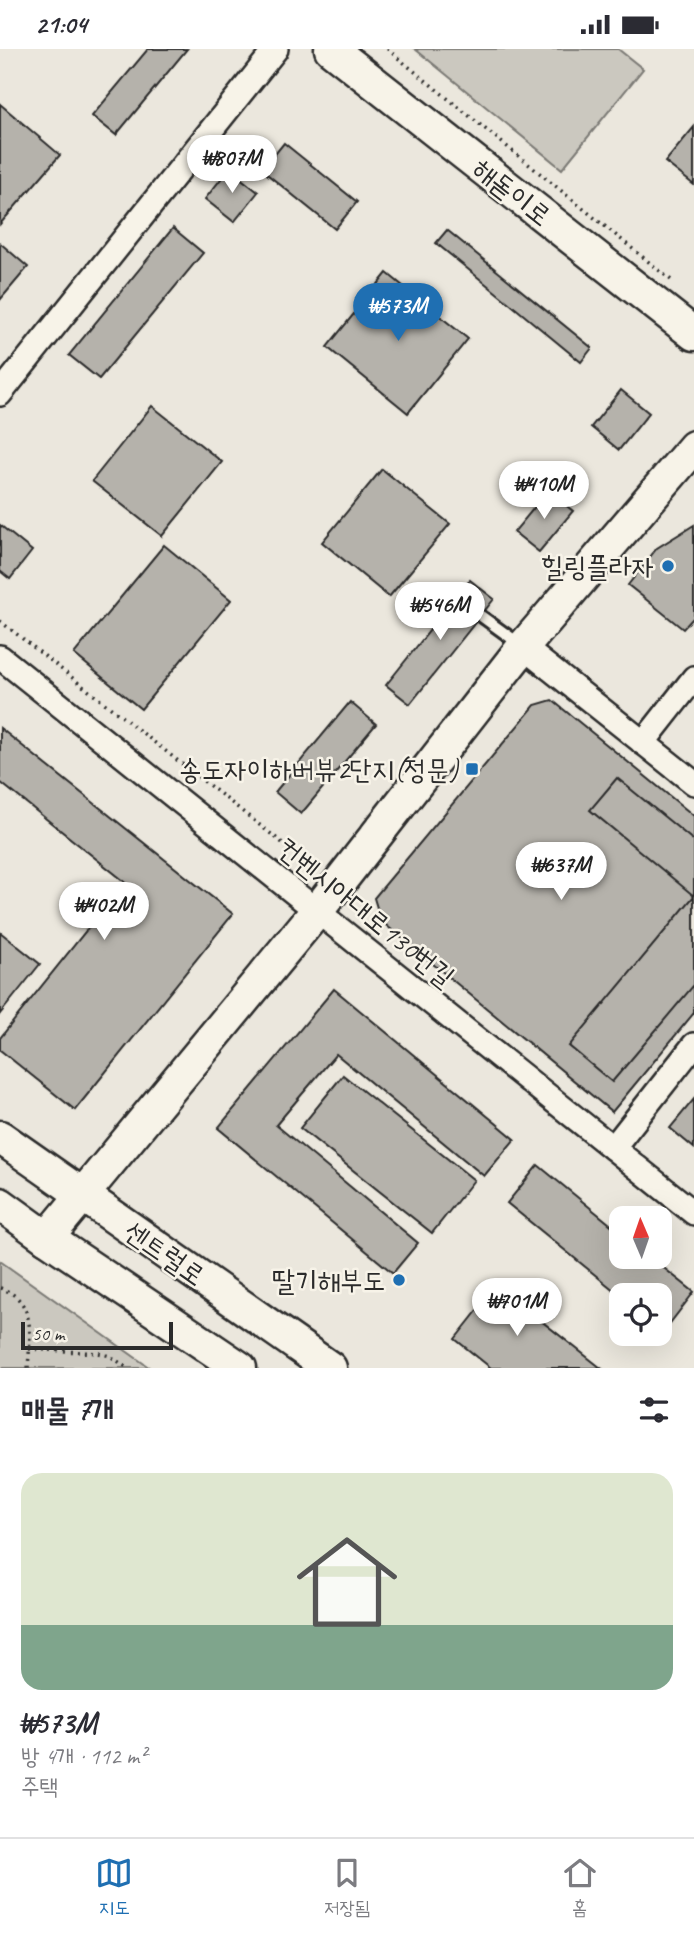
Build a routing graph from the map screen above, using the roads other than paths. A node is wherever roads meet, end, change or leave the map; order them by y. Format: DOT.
graph roads {
  1 [pos="276,49"];
  2 [pos="331,49"];
  3 [pos="694,334"];
  4 [pos="0,394"];
  5 [pos="694,447"];
  6 [pos="481,616"];
  7 [pos="523,647"];
  8 [pos="0,657"];
  9 [pos="694,677"];
  10 [pos="643,743"];
  11 [pos="694,783"];
  12 [pos="317,911"];
  13 [pos="694,1045"];
  14 [pos="0,1137"];
  15 [pos="613,1148"];
  16 [pos="82,1196"];
  17 [pos="0,1204"];
  18 [pos="694,1213"];
  19 [pos="47,1238"];
  20 [pos="240,1368"];
  21 [pos="330,1368"];
  1 -- 4 [label="street"];
  2 -- 3 [label="street, 해돋이로"];
  5 -- 7 [label="street"];
  6 -- 7 [label="lane"];
  7 -- 10 [label="street"];
  7 -- 12 [label="street"];
  8 -- 12 [label="street, 컨벤시아대로130번길"];
  9 -- 10 [label="street"];
  10 -- 11 [label="street"];
  12 -- 15 [label="street, 컨벤시아대로130번길"];
  12 -- 16 [label="street"];
  13 -- 15 [label="street"];
  14 -- 16 [label="street, 센트럴로"];
  15 -- 18 [label="street, 컨벤시아대로130번길"];
  16 -- 19 [label="street"];
  16 -- 21 [label="street, 센트럴로"];
  17 -- 19 [label="street, 센트럴로"];
  19 -- 20 [label="street, 센트럴로"];
}
